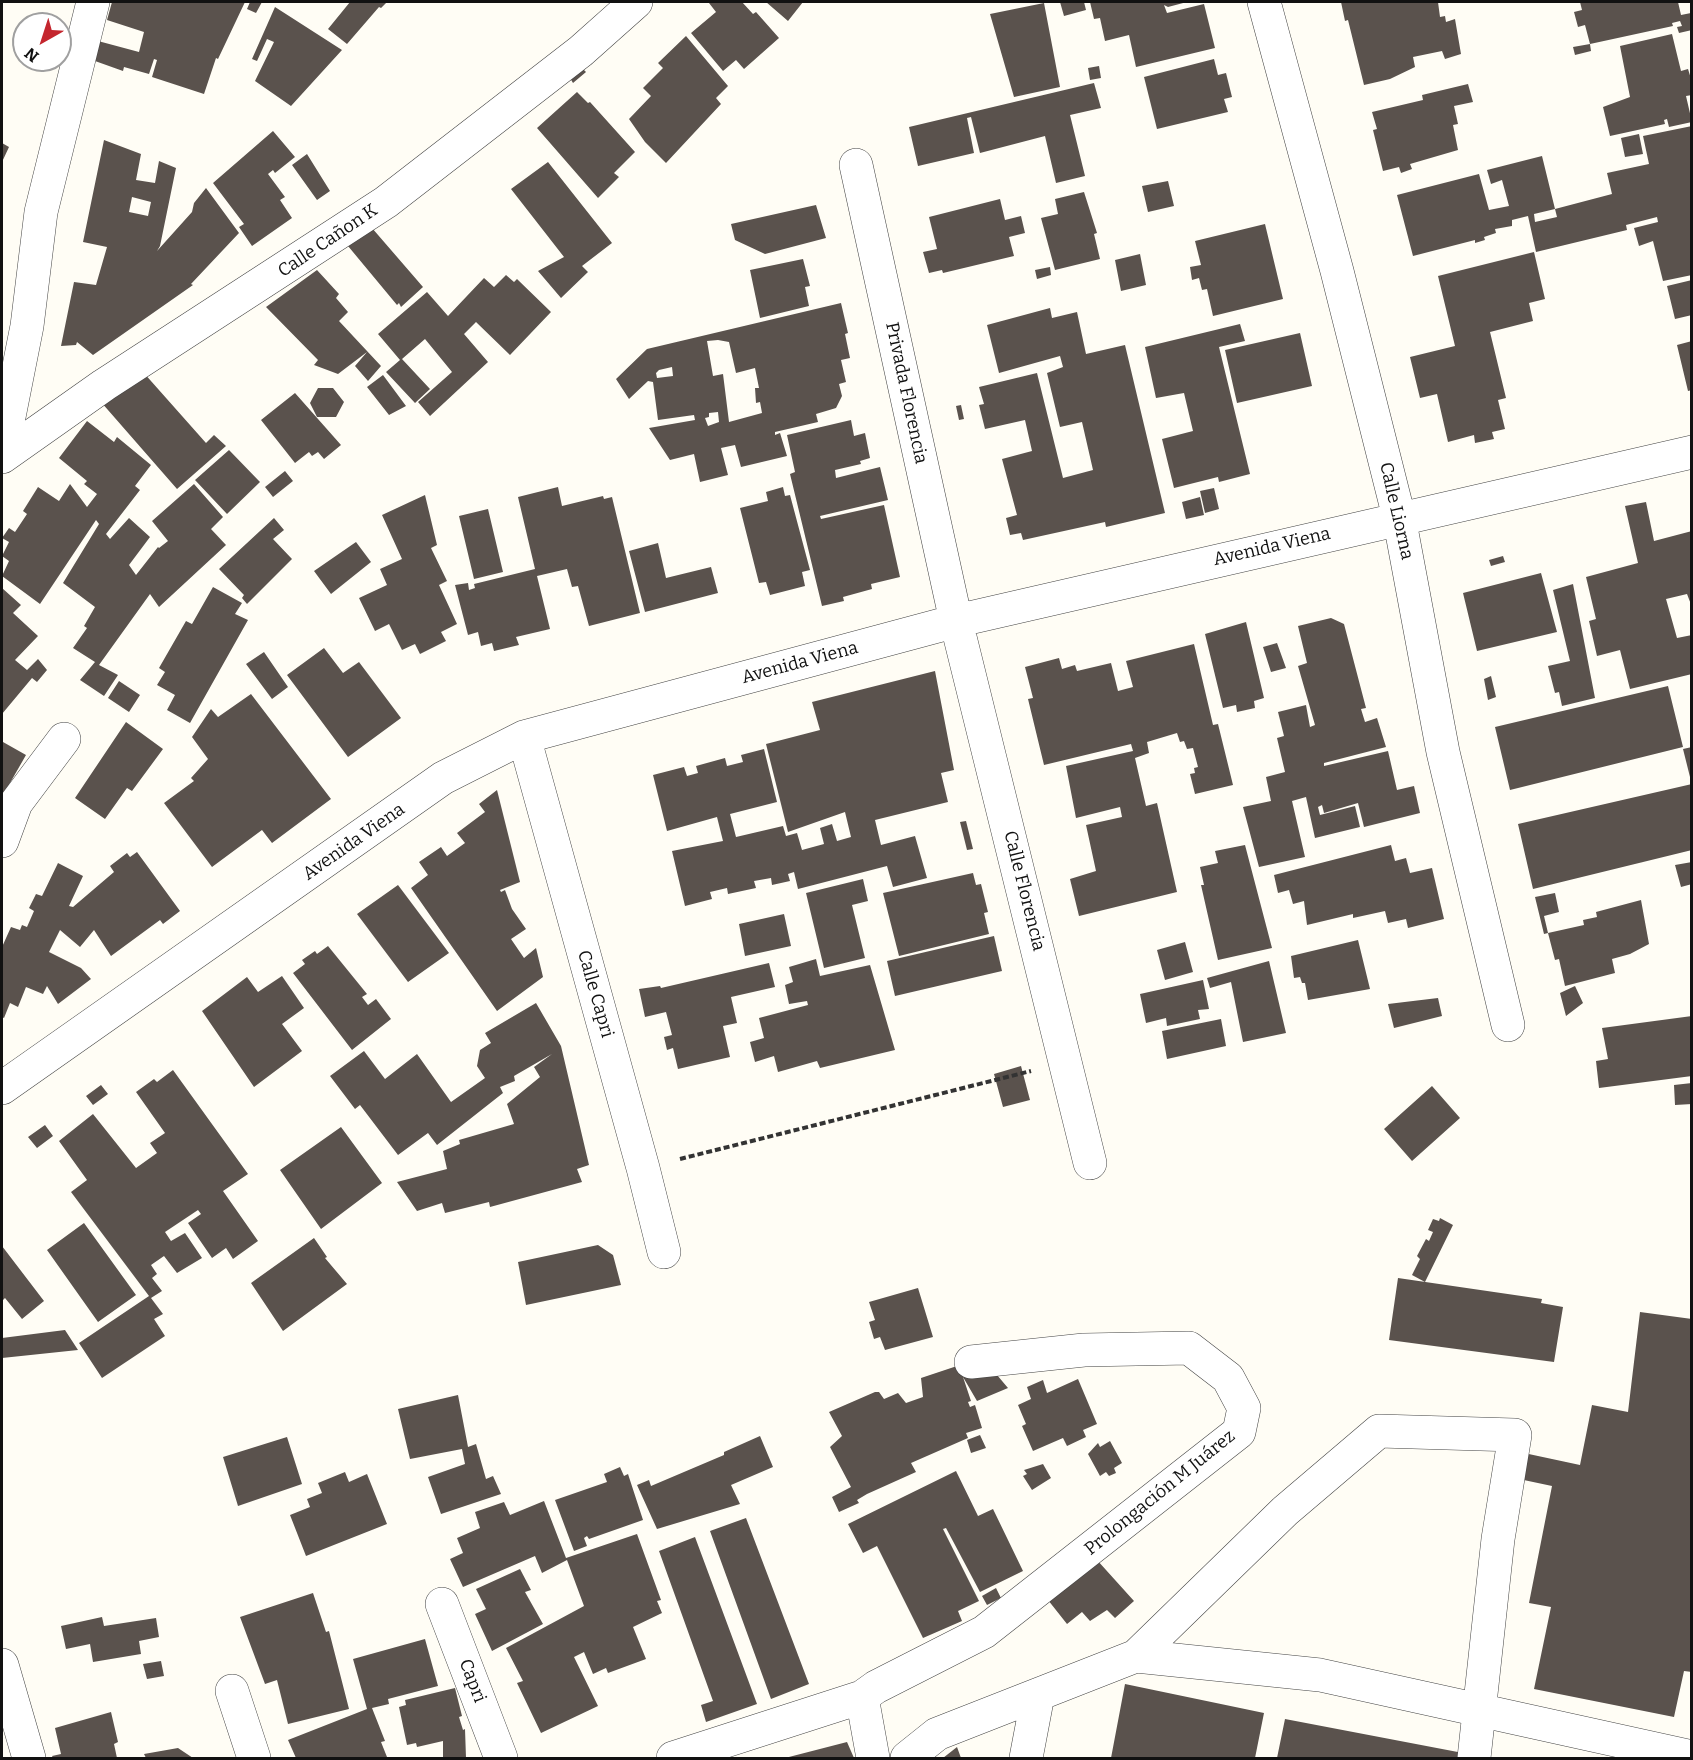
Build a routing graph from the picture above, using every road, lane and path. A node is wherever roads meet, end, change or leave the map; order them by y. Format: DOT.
graph roads {
  1 [pos="93,2"];
  2 [pos="636,2"];
  3 [pos="1264,2"];
  4 [pos="856,165"];
  5 [pos="2,452"];
  6 [pos="1692,452"];
  7 [pos="2,456"];
  8 [pos="1399,518"];
  9 [pos="956,621"];
  10 [pos="524,737"];
  11 [pos="64,740"];
  12 [pos="2,841"];
  13 [pos="1508,1025"];
  14 [pos="1066,1062"];
  15 [pos="2,1088"];
  16 [pos="1090,1162"];
  17 [pos="643,1168"];
  18 [pos="664,1252"];
  19 [pos="971,1362"];
  20 [pos="442,1604"];
  21 [pos="1136,1656"];
  22 [pos="2,1665"];
  23 [pos="232,1691"];
  24 [pos="1038,1695"];
  25 [pos="862,1697"];
  26 [pos="1480,1709"];
  27 [pos="1692,1757"];
  28 [pos="29,1758"];
  29 [pos="254,1758"];
  30 [pos="501,1758"];
  31 [pos="673,1758"];
  32 [pos="873,1758"];
  33 [pos="907,1758"];
  34 [pos="1026,1758"];
  35 [pos="1474,1758"];
  1 -- 5 [label="street"];
  2 -- 7 [label="street, Calle Cañon K"];
  3 -- 8 [label="street, Calle Liorna"];
  4 -- 9 [label="street, Privada Florencia"];
  6 -- 8 [label="street, Avenida Viena"];
  8 -- 9 [label="street, Avenida Viena"];
  8 -- 13 [label="street, Calle Liorna"];
  9 -- 10 [label="street, Avenida Viena"];
  9 -- 14 [label="street, Calle Florencia"];
  10 -- 15 [label="street, Avenida Viena"];
  10 -- 17 [label="street, Calle Capri"];
  11 -- 12 [label="street"];
  14 -- 16 [label="street, Calle Florencia"];
  14 -- 17 [label="path"];
  17 -- 18 [label="street, Calle Capri"];
  19 -- 25 [label="street, Prolongación M Juárez"];
  20 -- 30 [label="street, Capri"];
  21 -- 24 [label="street"];
  21 -- 26 [label="street"];
  21 -- 26 [label="street"];
  22 -- 28 [label="street"];
  23 -- 29 [label="street"];
  24 -- 33 [label="street"];
  24 -- 34 [label="street"];
  25 -- 31 [label="street, Prolongación M Juárez"];
  25 -- 32 [label="street"];
  26 -- 27 [label="street"];
  26 -- 35 [label="street"];
}
